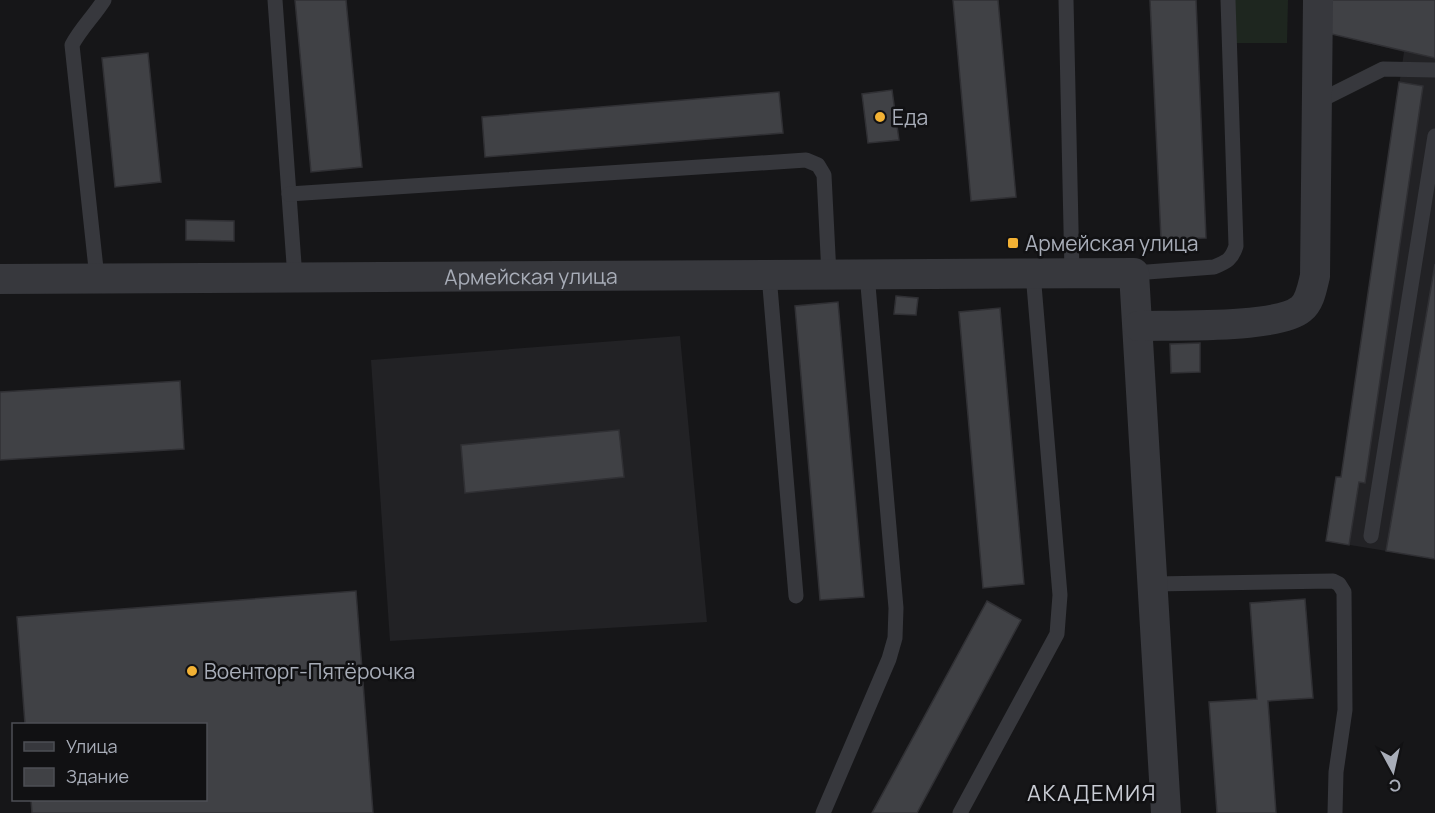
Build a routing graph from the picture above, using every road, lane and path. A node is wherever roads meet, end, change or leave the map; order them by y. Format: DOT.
graph roads {
  1 [pos="104,0"];
  2 [pos="276,0"];
  3 [pos="1066,0"];
  4 [pos="1228,0"];
  5 [pos="1318,0"];
  6 [pos="1435,70"];
  7 [pos="1317,102"];
  8 [pos="1435,136"];
  9 [pos="289,194"];
  10 [pos="1034,273"];
  11 [pos="1072,273"];
  12 [pos="1134,273"];
  13 [pos="867,274"];
  14 [pos="770,275"];
  15 [pos="829,275"];
  16 [pos="97,278"];
  17 [pos="295,278"];
  18 [pos="0,279"];
  19 [pos="1138,326"];
  20 [pos="1371,536"];
  21 [pos="1153,585"];
  22 [pos="796,596"];
  23 [pos="823,813"];
  24 [pos="960,813"];
  25 [pos="1166,813"];
  26 [pos="1335,813"];
  1 -- 16 [label="lane"];
  2 -- 9 [label="lane"];
  3 -- 11 [label="lane"];
  4 -- 12 [label="lane"];
  5 -- 7 [label="street"];
  6 -- 7 [label="lane"];
  7 -- 19 [label="street"];
  8 -- 20 [label="lane"];
  9 -- 15 [label="lane"];
  9 -- 17 [label="lane"];
  10 -- 11 [label="street, Армейская улица"];
  10 -- 13 [label="street, Армейская улица"];
  10 -- 24 [label="lane"];
  11 -- 12 [label="street, Армейская улица"];
  12 -- 19 [label="street"];
  13 -- 15 [label="street, Армейская улица"];
  13 -- 23 [label="lane"];
  14 -- 15 [label="street, Армейская улица"];
  14 -- 17 [label="street, Армейская улица"];
  14 -- 22 [label="lane"];
  16 -- 17 [label="street, Армейская улица"];
  16 -- 18 [label="street, Армейская улица"];
  19 -- 21 [label="street"];
  21 -- 25 [label="street"];
  21 -- 26 [label="lane"];
}
